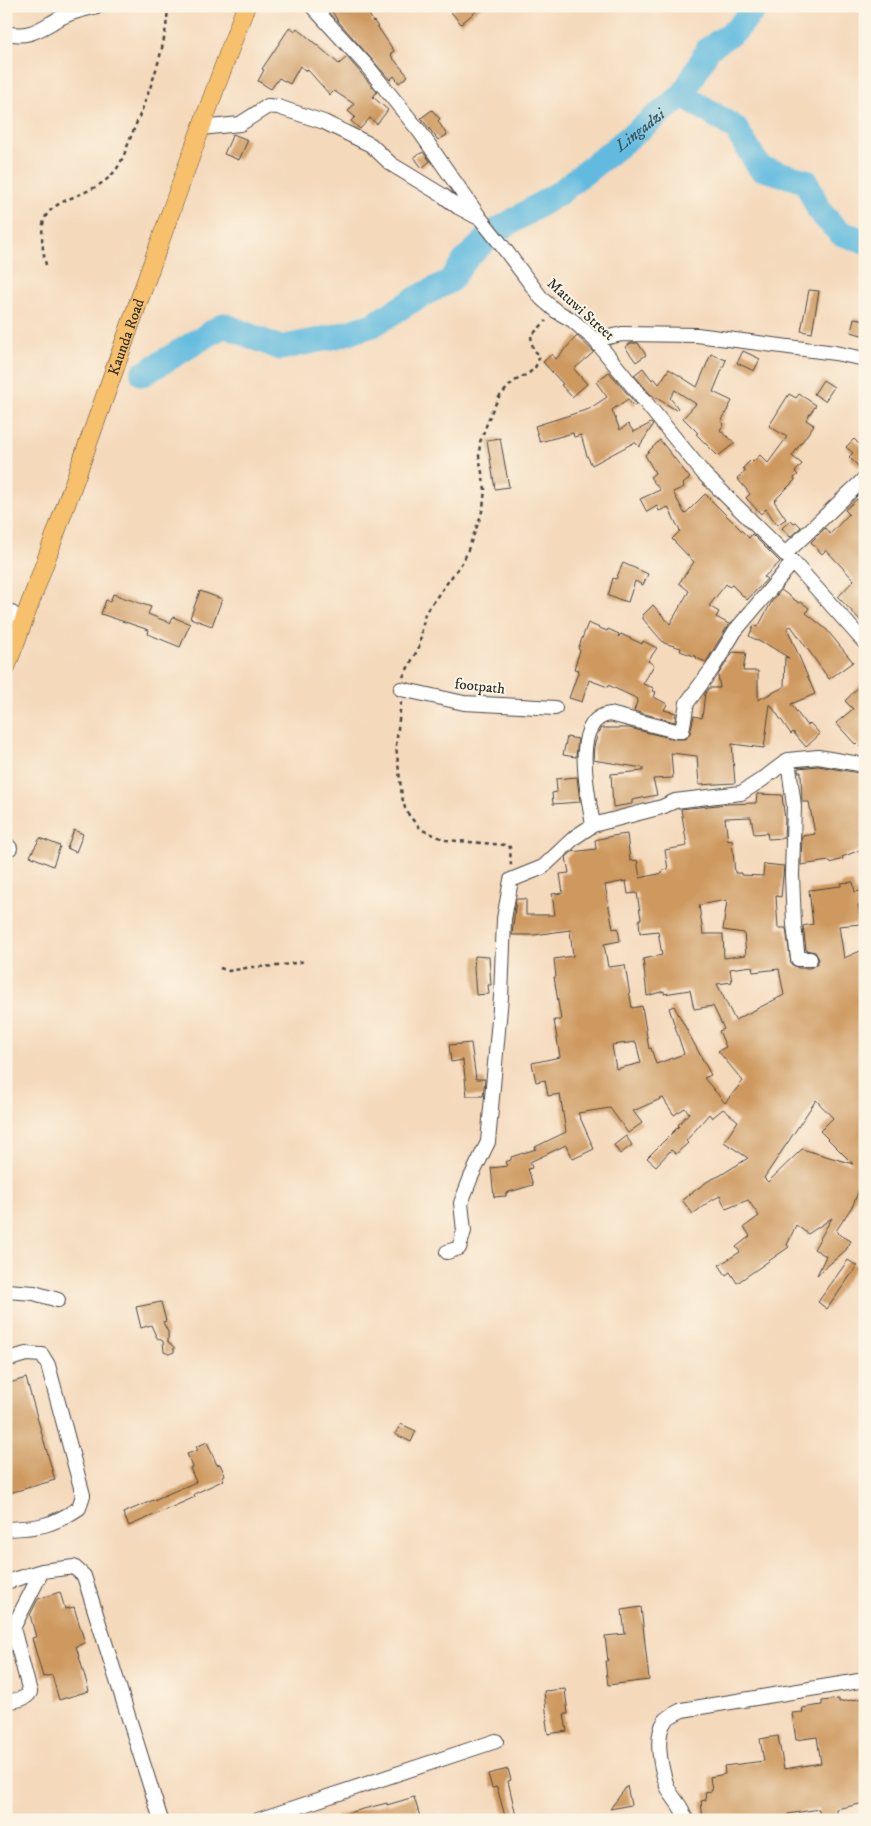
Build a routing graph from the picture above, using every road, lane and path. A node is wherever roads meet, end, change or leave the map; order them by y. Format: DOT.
graph roads {
  1 [pos="97,6"];
  2 [pos="168,6"];
  3 [pos="246,6"];
  4 [pos="312,6"];
  5 [pos="6,33"];
  6 [pos="200,128"];
  7 [pos="480,218"];
  8 [pos="46,266"];
  9 [pos="556,311"];
  10 [pos="595,340"];
  11 [pos="865,359"];
  12 [pos="865,478"];
  13 [pos="789,558"];
  14 [pos="6,609"];
  15 [pos="24,622"];
  16 [pos="865,643"];
  17 [pos="6,668"];
  18 [pos="401,690"];
  19 [pos="555,708"];
  20 [pos="788,760"];
  21 [pos="865,766"];
  22 [pos="593,825"];
  23 [pos="511,880"];
  24 [pos="810,959"];
  25 [pos="306,961"];
  26 [pos="220,968"];
  27 [pos="447,1252"];
  28 [pos="6,1291"];
  29 [pos="58,1300"];
  30 [pos="6,1360"];
  31 [pos="6,1530"];
  32 [pos="42,1571"];
  33 [pos="6,1582"];
  34 [pos="9,1629"];
  35 [pos="865,1680"];
  36 [pos="6,1702"];
  37 [pos="496,1741"];
  38 [pos="160,1820"];
  39 [pos="258,1820"];
  40 [pos="686,1820"];
  1 -- 5 [label="street"];
  2 -- 8 [label="path"];
  3 -- 6 [label="main road, Kaunda Road"];
  4 -- 7 [label="street, Matuwi Street"];
  6 -- 7 [label="street"];
  6 -- 15 [label="main road, Kaunda Road"];
  7 -- 9 [label="street, Matuwi Street"];
  9 -- 10 [label="street, Matuwi Street"];
  9 -- 18 [label="path"];
  10 -- 11 [label="street"];
  10 -- 13 [label="street, Matuwi Street"];
  12 -- 13 [label="street"];
  13 -- 16 [label="street, Matuwi Street"];
  13 -- 22 [label="street"];
  14 -- 15 [label="street"];
  15 -- 17 [label="main road, Kaunda Road"];
  18 -- 19 [label="street, footpath"];
  18 -- 23 [label="path"];
  20 -- 21 [label="street"];
  20 -- 22 [label="street"];
  20 -- 24 [label="street"];
  22 -- 23 [label="street"];
  23 -- 27 [label="street"];
  25 -- 26 [label="path"];
  28 -- 29 [label="street"];
  30 -- 31 [label="street"];
  32 -- 33 [label="street"];
  32 -- 34 [label="street"];
  32 -- 38 [label="street"];
  34 -- 36 [label="street"];
  35 -- 40 [label="street"];
  37 -- 39 [label="street"];
}
